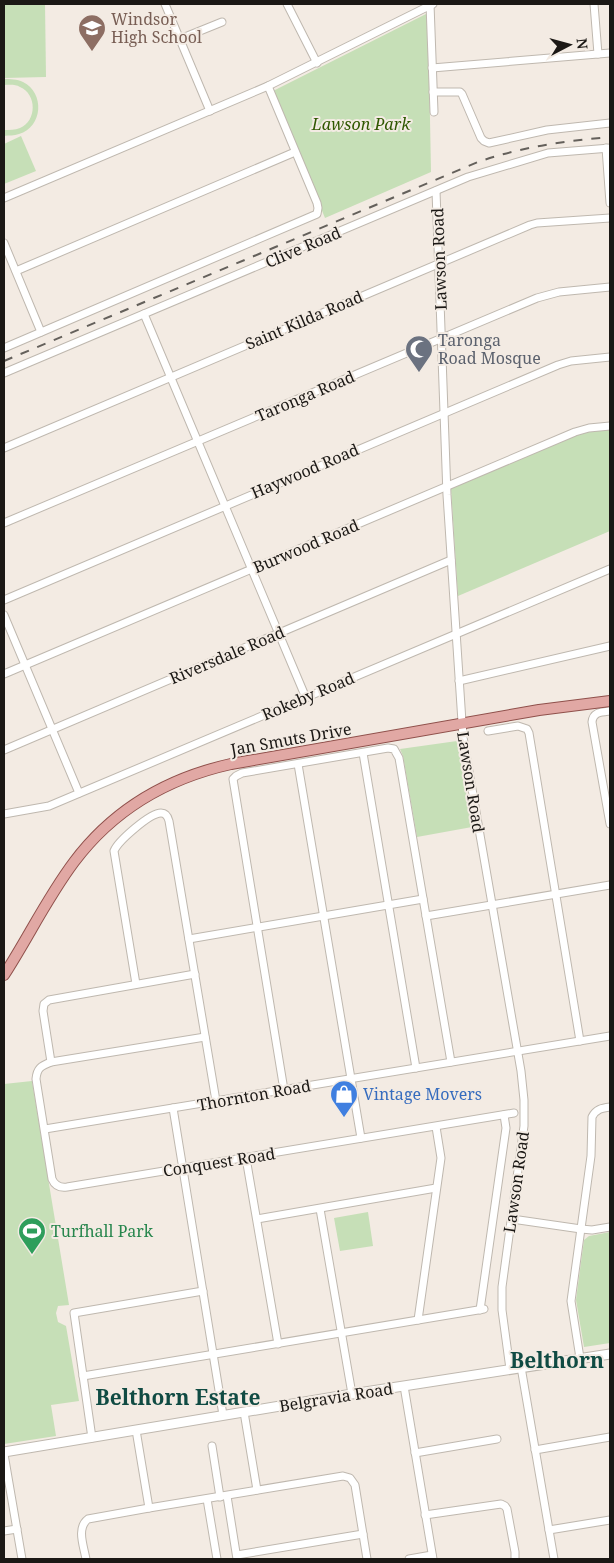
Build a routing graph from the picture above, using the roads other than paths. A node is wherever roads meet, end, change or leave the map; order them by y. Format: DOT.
graph roads {
  1 [pos="165,4"];
  2 [pos="287,4"];
  3 [pos="431,4"];
  4 [pos="594,4"];
  5 [pos="222,22"];
  6 [pos="180,39"];
  7 [pos="610,53"];
  8 [pos="598,54"];
  9 [pos="317,63"];
  10 [pos="432,68"];
  11 [pos="268,86"];
  12 [pos="433,92"];
  13 [pos="210,111"];
  14 [pos="434,112"];
  15 [pos="610,123"];
  16 [pos="608,148"];
  17 [pos="295,152"];
  18 [pos="436,191"];
  19 [pos="4,198"];
  20 [pos="610,203"];
  21 [pos="610,218"];
  22 [pos="4,242"];
  23 [pos="439,263"];
  24 [pos="16,271"];
  25 [pos="610,287"];
  26 [pos="144,314"];
  27 [pos="40,332"];
  28 [pos="442,338"];
  29 [pos="4,348"];
  30 [pos="610,357"];
  31 [pos="4,373"];
  32 [pos="171,377"];
  33 [pos="444,412"];
  34 [pos="610,426"];
  35 [pos="198,442"];
  36 [pos="4,448"];
  37 [pos="446,486"];
  38 [pos="225,506"];
  39 [pos="4,523"];
  40 [pos="451,560"];
  41 [pos="252,569"];
  42 [pos="610,569"];
  43 [pos="4,600"];
  44 [pos="4,614"];
  45 [pos="279,633"];
  46 [pos="456,634"];
  47 [pos="610,646"];
  48 [pos="26,665"];
  49 [pos="4,674"];
  50 [pos="459,681"];
  51 [pos="306,698"];
  52 [pos="610,701"];
  53 [pos="610,711"];
  54 [pos="462,724"];
  55 [pos="52,729"];
  56 [pos="488,732"];
  57 [pos="4,750"];
  58 [pos="363,753"];
  59 [pos="298,764"];
  60 [pos="79,793"];
  61 [pos="4,814"];
  62 [pos="610,824"];
  63 [pos="610,885"];
  64 [pos="555,894"];
  65 [pos="423,899"];
  66 [pos="389,905"];
  67 [pos="491,905"];
  68 [pos="323,916"];
  69 [pos="426,916"];
  70 [pos="36,920"];
  71 [pos="257,927"];
  72 [pos="189,939"];
  73 [pos="4,964"];
  74 [pos="195,974"];
  75 [pos="4,975"];
  76 [pos="136,984"];
  77 [pos="610,1036"];
  78 [pos="205,1037"];
  79 [pos="580,1040"];
  80 [pos="516,1052"];
  81 [pos="51,1062"];
  82 [pos="451,1062"];
  83 [pos="416,1068"];
  84 [pos="351,1079"];
  85 [pos="284,1090"];
  86 [pos="216,1101"];
  87 [pos="610,1107"];
  88 [pos="173,1108"];
  89 [pos="514,1113"];
  90 [pos="504,1115"];
  91 [pos="436,1126"];
  92 [pos="45,1129"];
  93 [pos="361,1138"];
  94 [pos="246,1158"];
  95 [pos="183,1168"];
  96 [pos="436,1188"];
  97 [pos="320,1209"];
  98 [pos="257,1219"];
  99 [pos="512,1219"];
  100 [pos="610,1227"];
  101 [pos="581,1229"];
  102 [pos="203,1291"];
  103 [pos="418,1320"];
  104 [pos="342,1333"];
  105 [pos="278,1344"];
  106 [pos="214,1354"];
  107 [pos="610,1354"];
  108 [pos="580,1358"];
  109 [pos="521,1367"];
  110 [pos="510,1369"];
  111 [pos="83,1376"];
  112 [pos="404,1386"];
  113 [pos="352,1394"];
  114 [pos="244,1412"];
  115 [pos="223,1415"];
  116 [pos="136,1430"];
  117 [pos="610,1437"];
  118 [pos="92,1438"];
  119 [pos="497,1439"];
  120 [pos="212,1446"];
  121 [pos="535,1450"];
  122 [pos="4,1453"];
  123 [pos="415,1453"];
  124 [pos="257,1490"];
  125 [pos="224,1496"];
  126 [pos="207,1499"];
  127 [pos="149,1508"];
  128 [pos="425,1515"];
  129 [pos="610,1520"];
  130 [pos="16,1529"];
  131 [pos="549,1530"];
  132 [pos="4,1531"];
  133 [pos="363,1534"];
  134 [pos="237,1557"];
  135 [pos="432,1557"];
  136 [pos="22,1559"];
  137 [pos="86,1559"];
  138 [pos="217,1559"];
  139 [pos="367,1559"];
  140 [pos="409,1559"];
  141 [pos="515,1559"];
  142 [pos="554,1559"];
  1 -- 6 [label="street"];
  2 -- 9 [label="street"];
  3 -- 9 [label="street"];
  3 -- 10 [label="street"];
  4 -- 8 [label="street"];
  5 -- 6 [label="street"];
  6 -- 13 [label="street"];
  7 -- 8 [label="street"];
  8 -- 10 [label="street"];
  9 -- 11 [label="street"];
  10 -- 12 [label="street"];
  11 -- 13 [label="street"];
  11 -- 17 [label="street"];
  12 -- 14 [label="street"];
  12 -- 15 [label="street"];
  13 -- 19 [label="street"];
  16 -- 18 [label="street, Clive Road"];
  16 -- 20 [label="street"];
  17 -- 24 [label="street"];
  17 -- 27 [label="street"];
  18 -- 23 [label="street, Lawson Road"];
  18 -- 26 [label="street, Clive Road"];
  21 -- 23 [label="street, Saint Kilda Road"];
  22 -- 24 [label="street"];
  23 -- 28 [label="street, Lawson Road"];
  23 -- 32 [label="street, Saint Kilda Road"];
  24 -- 27 [label="street"];
  25 -- 28 [label="street, Taronga Road"];
  26 -- 31 [label="street, Clive Road"];
  26 -- 32 [label="street"];
  27 -- 29 [label="street"];
  28 -- 33 [label="street, Lawson Road"];
  28 -- 35 [label="street, Taronga Road"];
  30 -- 33 [label="street, Haywood Road"];
  32 -- 35 [label="street"];
  32 -- 36 [label="street, Saint Kilda Road"];
  33 -- 37 [label="street, Lawson Road"];
  33 -- 38 [label="street, Haywood Road"];
  34 -- 37 [label="street, Burwood Road"];
  35 -- 38 [label="street"];
  35 -- 39 [label="street, Taronga Road"];
  37 -- 40 [label="street, Lawson Road"];
  37 -- 41 [label="street, Burwood Road"];
  38 -- 41 [label="street"];
  38 -- 43 [label="street, Haywood Road"];
  40 -- 45 [label="street, Riversdale Road"];
  40 -- 46 [label="street, Lawson Road"];
  41 -- 45 [label="street"];
  41 -- 48 [label="street, Burwood Road"];
  42 -- 46 [label="street, Rokeby Road"];
  44 -- 48 [label="street"];
  45 -- 51 [label="street"];
  45 -- 55 [label="street, Riversdale Road"];
  46 -- 50 [label="street, Lawson Road"];
  46 -- 51 [label="street, Rokeby Road"];
  47 -- 50 [label="street"];
  48 -- 49 [label="street, Burwood Road"];
  48 -- 55 [label="street"];
  50 -- 54 [label="street, Lawson Road"];
  51 -- 60 [label="street, Rokeby Road"];
  52 -- 54 [label="main road, Jan Smuts Drive"];
  53 -- 62 [label="street"];
  54 -- 67 [label="street, Lawson Road"];
  54 -- 70 [label="main road, Jan Smuts Drive"];
  55 -- 57 [label="street, Riversdale Road"];
  55 -- 60 [label="street"];
  56 -- 64 [label="street"];
  58 -- 59 [label="street"];
  58 -- 65 [label="street"];
  58 -- 66 [label="street"];
  59 -- 68 [label="street"];
  59 -- 71 [label="street"];
  60 -- 61 [label="street, Rokeby Road"];
  63 -- 64 [label="street"];
  64 -- 67 [label="street"];
  64 -- 79 [label="street"];
  65 -- 66 [label="street"];
  65 -- 69 [label="street"];
  66 -- 68 [label="street"];
  66 -- 83 [label="street"];
  67 -- 69 [label="street"];
  67 -- 80 [label="street, Lawson Road"];
  68 -- 71 [label="street"];
  68 -- 84 [label="street"];
  69 -- 82 [label="street"];
  70 -- 73 [label="main road, Jan Smuts Drive"];
  70 -- 75 [label="main road, Jan Smuts Drive"];
  71 -- 72 [label="street"];
  71 -- 85 [label="street"];
  72 -- 74 [label="street"];
  72 -- 76 [label="street"];
  74 -- 76 [label="street"];
  74 -- 78 [label="street"];
  76 -- 81 [label="street"];
  77 -- 79 [label="street, Thornton Road"];
  78 -- 81 [label="street"];
  78 -- 86 [label="street"];
  79 -- 80 [label="street, Thornton Road"];
  80 -- 82 [label="street, Thornton Road"];
  80 -- 99 [label="street, Lawson Road"];
  81 -- 92 [label="street, Conquest Road"];
  82 -- 83 [label="street, Thornton Road"];
  83 -- 84 [label="street, Thornton Road"];
  84 -- 85 [label="street, Thornton Road"];
  84 -- 93 [label="street"];
  85 -- 86 [label="street, Thornton Road"];
  86 -- 88 [label="street, Thornton Road"];
  87 -- 101 [label="street"];
  88 -- 92 [label="street, Thornton Road"];
  88 -- 95 [label="street"];
  89 -- 90 [label="street, Conquest Road"];
  90 -- 91 [label="street, Conquest Road"];
  90 -- 103 [label="street"];
  91 -- 93 [label="street, Conquest Road"];
  91 -- 96 [label="street"];
  92 -- 95 [label="street, Conquest Road"];
  93 -- 94 [label="street, Conquest Road"];
  94 -- 95 [label="street, Conquest Road"];
  94 -- 98 [label="street"];
  95 -- 102 [label="street"];
  96 -- 97 [label="street"];
  96 -- 103 [label="street"];
  97 -- 98 [label="street"];
  97 -- 104 [label="street"];
  98 -- 105 [label="street"];
  99 -- 101 [label="street"];
  99 -- 110 [label="street, Lawson Road"];
  100 -- 101 [label="street"];
  101 -- 108 [label="street"];
  102 -- 106 [label="street"];
  102 -- 111 [label="street"];
  103 -- 104 [label="street"];
  104 -- 105 [label="street"];
  104 -- 113 [label="street"];
  105 -- 106 [label="street"];
  106 -- 111 [label="street"];
  106 -- 115 [label="street"];
  107 -- 108 [label="street, Belgravia Road"];
  108 -- 109 [label="street, Belgravia Road"];
  109 -- 110 [label="street, Belgravia Road"];
  109 -- 121 [label="street"];
  110 -- 112 [label="street, Belgravia Road"];
  111 -- 118 [label="street"];
  112 -- 113 [label="street, Belgravia Road"];
  112 -- 123 [label="street"];
  113 -- 114 [label="street, Belgravia Road"];
  114 -- 115 [label="street, Belgravia Road"];
  114 -- 124 [label="street"];
  115 -- 116 [label="street, Belgravia Road"];
  116 -- 118 [label="street, Belgravia Road"];
  116 -- 127 [label="street"];
  117 -- 121 [label="street"];
  118 -- 122 [label="street, Belgravia Road"];
  119 -- 123 [label="street"];
  120 -- 125 [label="street"];
  121 -- 131 [label="street"];
  122 -- 130 [label="street"];
  123 -- 128 [label="street"];
  124 -- 125 [label="street"];
  124 -- 133 [label="street"];
  125 -- 126 [label="street"];
  125 -- 134 [label="street"];
  126 -- 127 [label="street"];
  126 -- 138 [label="street"];
  127 -- 137 [label="street"];
  128 -- 135 [label="street"];
  128 -- 141 [label="street"];
  129 -- 131 [label="street"];
  130 -- 132 [label="street"];
  130 -- 136 [label="street"];
  131 -- 142 [label="street"];
  133 -- 134 [label="street"];
  133 -- 139 [label="street"];
  135 -- 140 [label="street"];
}
